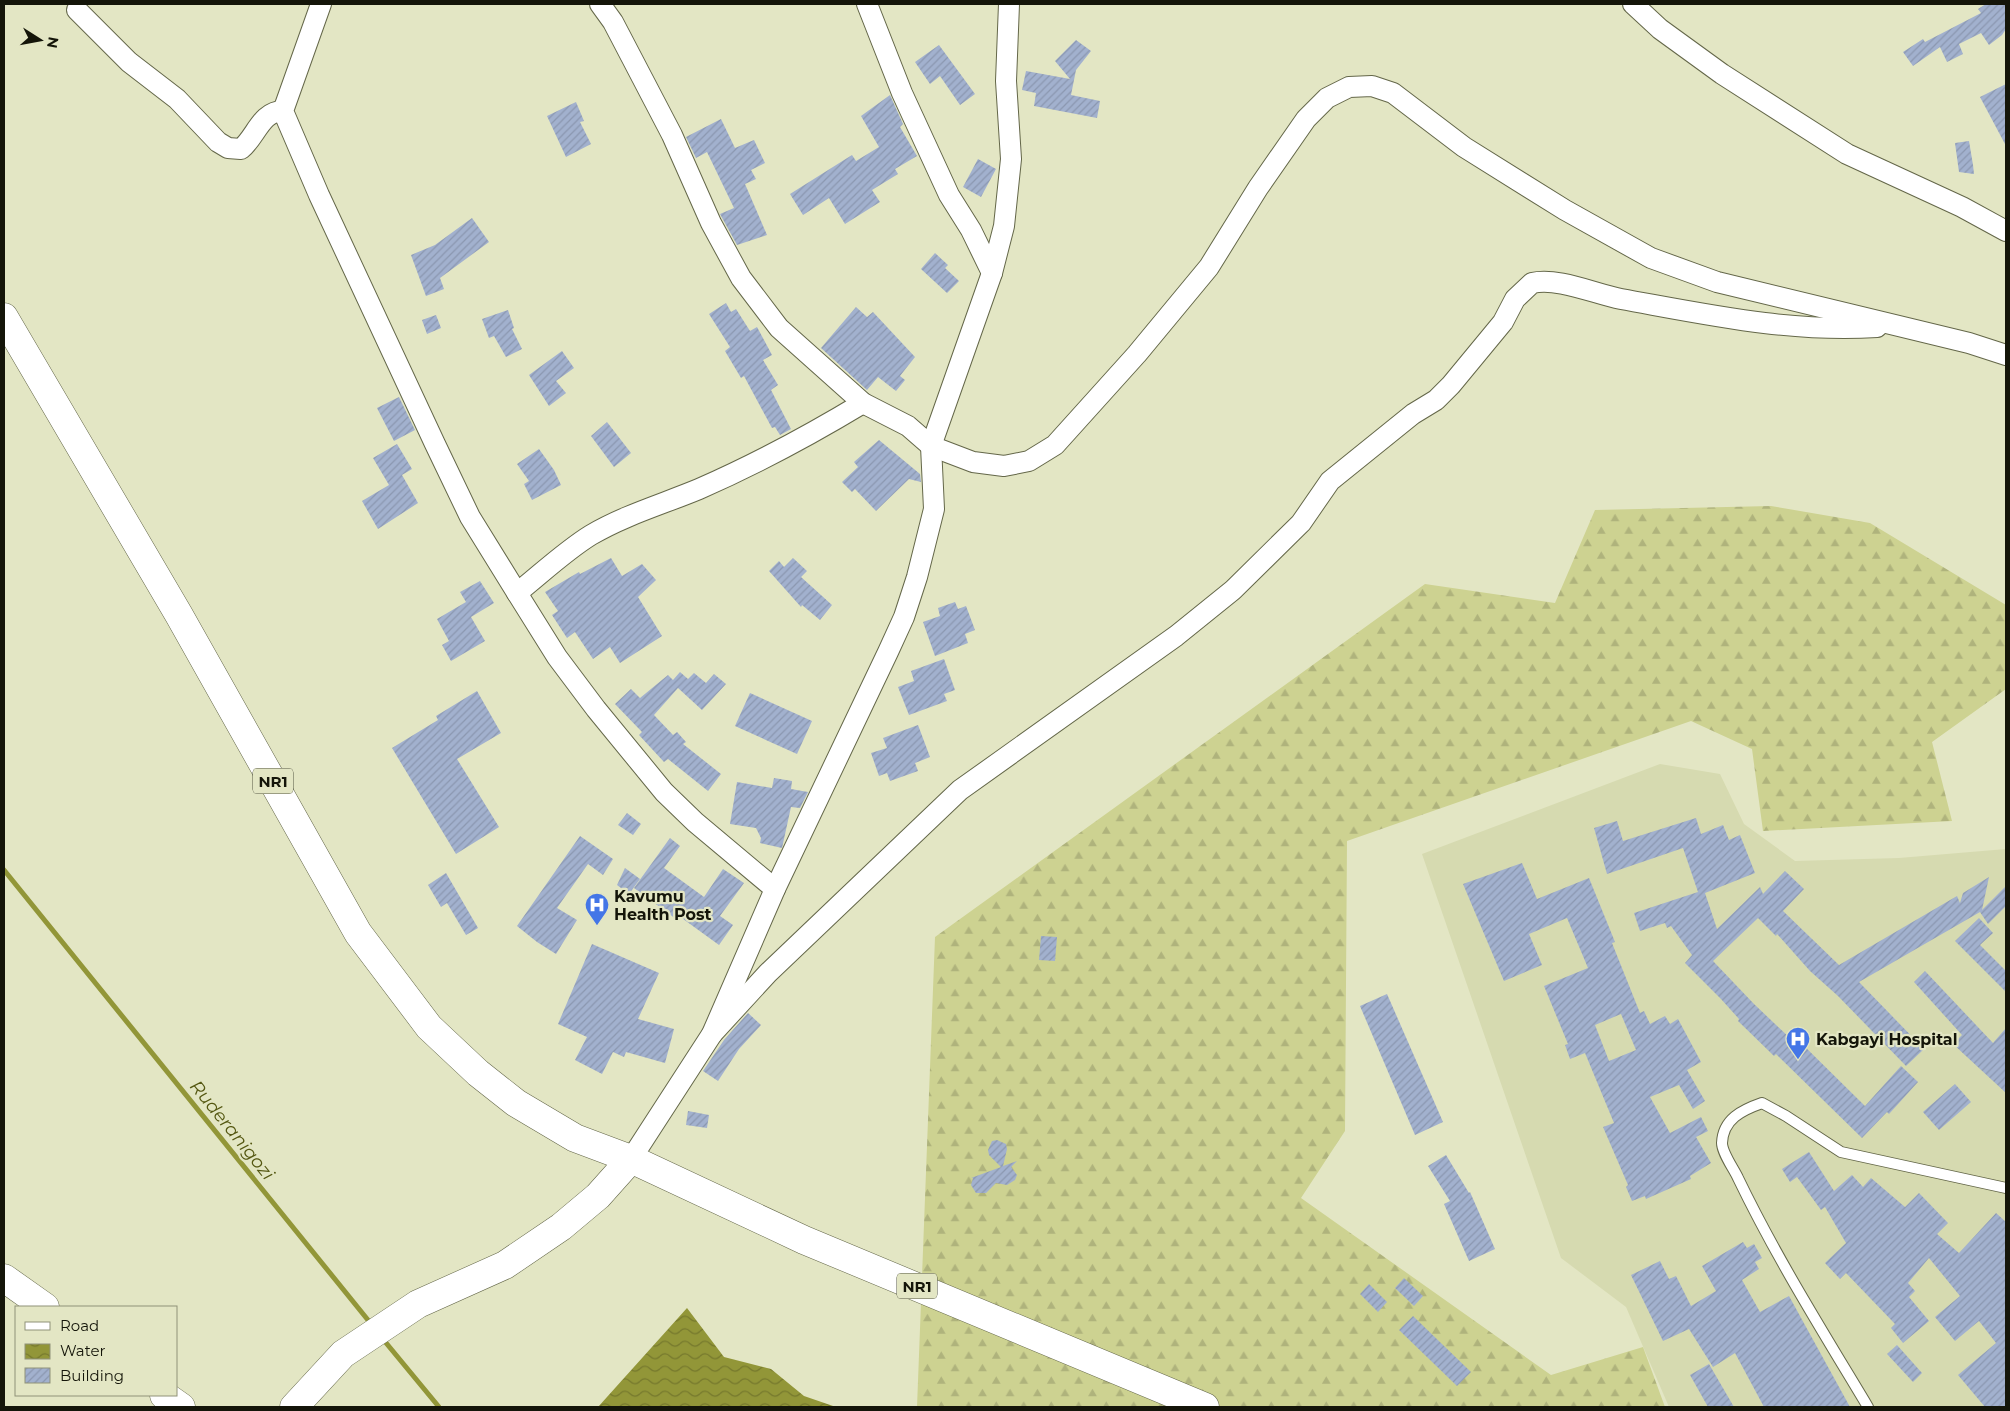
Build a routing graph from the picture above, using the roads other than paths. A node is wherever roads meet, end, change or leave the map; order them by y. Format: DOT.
graph roads {
  1 [pos="321,4"];
  2 [pos="600,4"];
  3 [pos="867,4"];
  4 [pos="1009,4"];
  5 [pos="1633,4"];
  6 [pos="77,10"];
  7 [pos="283,111"];
  8 [pos="2006,231"];
  9 [pos="992,272"];
  10 [pos="4,316"];
  11 [pos="1896,325"];
  12 [pos="2006,355"];
  13 [pos="863,402"];
  14 [pos="931,446"];
  15 [pos="517,593"];
  16 [pos="775,889"];
  17 [pos="712,1034"];
  18 [pos="631,1159"];
  19 [pos="2006,1188"];
  20 [pos="4,1278"];
  21 [pos="44,1306"];
  22 [pos="165,1396"];
  23 [pos="181,1407"];
  24 [pos="294,1407"];
  25 [pos="1205,1407"];
  26 [pos="1868,1407"];
  1 -- 7 [label="street"];
  2 -- 13 [label="street"];
  3 -- 9 [label="street"];
  4 -- 9 [label="street"];
  5 -- 8 [label="street"];
  6 -- 7 [label="street"];
  7 -- 15 [label="street"];
  9 -- 14 [label="street"];
  10 -- 18 [label="main road, NR1"];
  11 -- 12 [label="street"];
  11 -- 14 [label="street"];
  11 -- 17 [label="street"];
  13 -- 14 [label="street"];
  13 -- 15 [label="street"];
  14 -- 16 [label="street"];
  15 -- 16 [label="street"];
  16 -- 17 [label="street"];
  17 -- 18 [label="street"];
  18 -- 24 [label="main road"];
  18 -- 25 [label="main road, NR1"];
  19 -- 26 [label="lane"];
  20 -- 21 [label="main road"];
  22 -- 23 [label="main road"];
}
